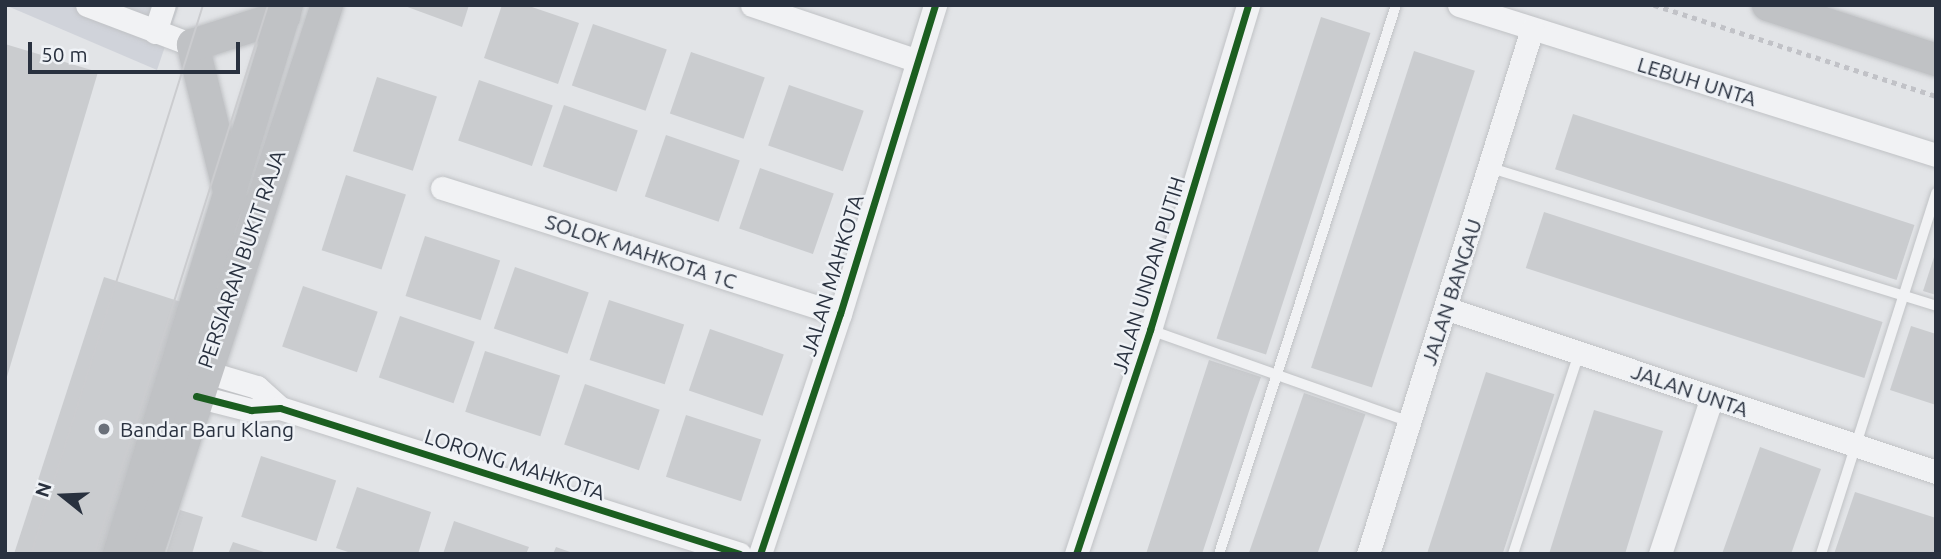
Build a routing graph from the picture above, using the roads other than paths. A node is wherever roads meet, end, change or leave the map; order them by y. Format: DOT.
graph roads {
  1 [pos="88,5"];
  2 [pos="164,5"];
  3 [pos="327,5"];
  4 [pos="752,5"];
  5 [pos="935,5"];
  6 [pos="1248,5"];
  7 [pos="1396,5"];
  8 [pos="1459,5"];
  9 [pos="1768,5"];
  10 [pos="286,10"];
  11 [pos="1532,29"];
  12 [pos="155,32"];
  13 [pos="193,45"];
  14 [pos="915,60"];
  15 [pos="1936,60"];
  16 [pos="1936,155"];
  17 [pos="1491,168"];
  18 [pos="442,188"];
  19 [pos="1936,193"];
  20 [pos="231,200"];
  21 [pos="1903,295"];
  22 [pos="1936,306"];
  23 [pos="1445,308"];
  24 [pos="841,314"];
  25 [pos="1150,330"];
  26 [pos="1579,353"];
  27 [pos="1277,376"];
  28 [pos="200,384"];
  29 [pos="1712,397"];
  30 [pos="1410,422"];
  31 [pos="1856,445"];
  32 [pos="1936,472"];
  33 [pos="119,554"];
  34 [pos="147,554"];
  35 [pos="739,554"];
  36 [pos="760,554"];
  37 [pos="1076,554"];
  38 [pos="1219,554"];
  39 [pos="1368,554"];
  40 [pos="1513,554"];
  41 [pos="1660,554"];
  42 [pos="1821,554"];
  1 -- 12 [label="street"];
  2 -- 12 [label="street"];
  3 -- 28 [label="main road, PERSIARAN BUKIT RAJA"];
  4 -- 14 [label="street"];
  5 -- 14 [label="street, JALAN MAHKOTA"];
  6 -- 25 [label="street, JALAN UNDAN PUTIH"];
  7 -- 27 [label="lane"];
  8 -- 11 [label="street, LEBUH UNTA"];
  9 -- 15 [label="main road"];
  10 -- 13 [label="main road"];
  10 -- 20 [label="main road, PERSIARAN BUKIT RAJA"];
  11 -- 16 [label="street, LEBUH UNTA"];
  11 -- 17 [label="street, JALAN BANGAU"];
  12 -- 13 [label="street"];
  13 -- 20 [label="main road"];
  14 -- 24 [label="street, JALAN MAHKOTA"];
  17 -- 21 [label="lane"];
  17 -- 23 [label="street, JALAN BANGAU"];
  18 -- 24 [label="street, SOLOK MAHKOTA 1C"];
  19 -- 21 [label="lane"];
  20 -- 33 [label="main road, PERSIARAN BUKIT RAJA"];
  21 -- 22 [label="lane"];
  21 -- 31 [label="lane"];
  23 -- 26 [label="street, JALAN UNTA"];
  23 -- 30 [label="street, JALAN BANGAU"];
  24 -- 36 [label="street, JALAN MAHKOTA"];
  25 -- 27 [label="lane"];
  25 -- 37 [label="street, JALAN UNDAN PUTIH"];
  26 -- 29 [label="street, JALAN UNTA"];
  26 -- 40 [label="lane"];
  27 -- 30 [label="lane"];
  27 -- 38 [label="lane"];
  28 -- 34 [label="main road, PERSIARAN BUKIT RAJA"];
  28 -- 35 [label="street, LORONG MAHKOTA"];
  29 -- 31 [label="street, JALAN UNTA"];
  29 -- 41 [label="street"];
  30 -- 39 [label="street, JALAN BANGAU"];
  31 -- 32 [label="street, JALAN UNTA"];
  31 -- 42 [label="lane"];
}
